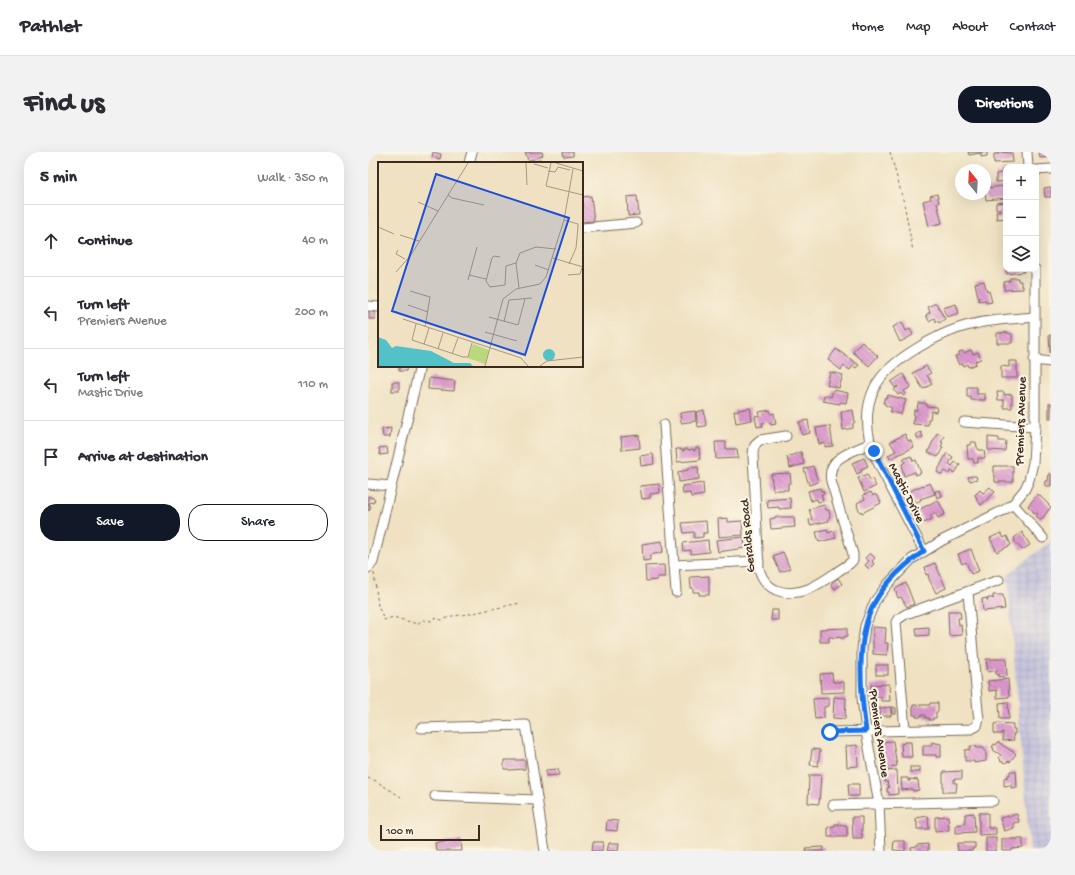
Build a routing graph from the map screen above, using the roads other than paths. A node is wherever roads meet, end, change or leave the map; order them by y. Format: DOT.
graph roads {
  1 [pos="472,152"];
  2 [pos="1027,152"];
  3 [pos="469,162"];
  4 [pos="1028,164"];
  5 [pos="1051,169"];
  6 [pos="1039,170"];
  7 [pos="636,223"];
  8 [pos="583,228"];
  9 [pos="1035,272"];
  10 [pos="368,306"];
  11 [pos="378,307"];
  12 [pos="1034,317"];
  13 [pos="1034,360"];
  14 [pos="1051,362"];
  15 [pos="420,367"];
  16 [pos="964,422"];
  17 [pos="664,425"];
  18 [pos="1035,426"];
  19 [pos="786,436"];
  20 [pos="871,443"];
  21 [pos="368,484"];
  22 [pos="391,486"];
  23 [pos="1013,504"];
  24 [pos="1043,538"];
  25 [pos="924,551"];
  26 [pos="759,561"];
  27 [pos="370,565"];
  28 [pos="674,565"];
  29 [pos="999,580"];
  30 [pos="676,592"];
  31 [pos="968,592"];
  32 [pos="421,728"];
  33 [pos="905,730"];
  34 [pos="866,731"];
  35 [pos="830,732"];
  36 [pos="435,796"];
  37 [pos="537,800"];
  38 [pos="993,801"];
  39 [pos="879,804"];
  40 [pos="833,805"];
  41 [pos="545,851"];
  42 [pos="881,851"];
  1 -- 3 [label="street"];
  2 -- 4 [label="street"];
  5 -- 6 [label="street"];
  7 -- 8 [label="street"];
  9 -- 12 [label="street, Premiers Avenue"];
  10 -- 11 [label="street"];
  12 -- 13 [label="street, Premiers Avenue"];
  12 -- 20 [label="street, Mastic Drive"];
  13 -- 14 [label="street"];
  13 -- 18 [label="street, Premiers Avenue"];
  15 -- 22 [label="street"];
  16 -- 18 [label="street"];
  17 -- 28 [label="street"];
  18 -- 23 [label="street, Premiers Avenue"];
  19 -- 26 [label="street, Geralds Road"];
  20 -- 25 [label="street, Mastic Drive"];
  20 -- 26 [label="street, Geralds Road"];
  21 -- 22 [label="street"];
  22 -- 27 [label="street"];
  23 -- 24 [label="street"];
  23 -- 25 [label="street, Premiers Avenue"];
  25 -- 34 [label="street, Premiers Avenue"];
  26 -- 28 [label="street"];
  28 -- 30 [label="street"];
  29 -- 31 [label="street"];
  31 -- 33 [label="street"];
  31 -- 33 [label="street"];
  32 -- 37 [label="street"];
  33 -- 34 [label="street"];
  34 -- 35 [label="street"];
  34 -- 39 [label="street, Premiers Avenue"];
  36 -- 37 [label="street"];
  37 -- 41 [label="street"];
  38 -- 39 [label="street"];
  39 -- 40 [label="street"];
  39 -- 42 [label="street, Premiers Avenue"];
}
